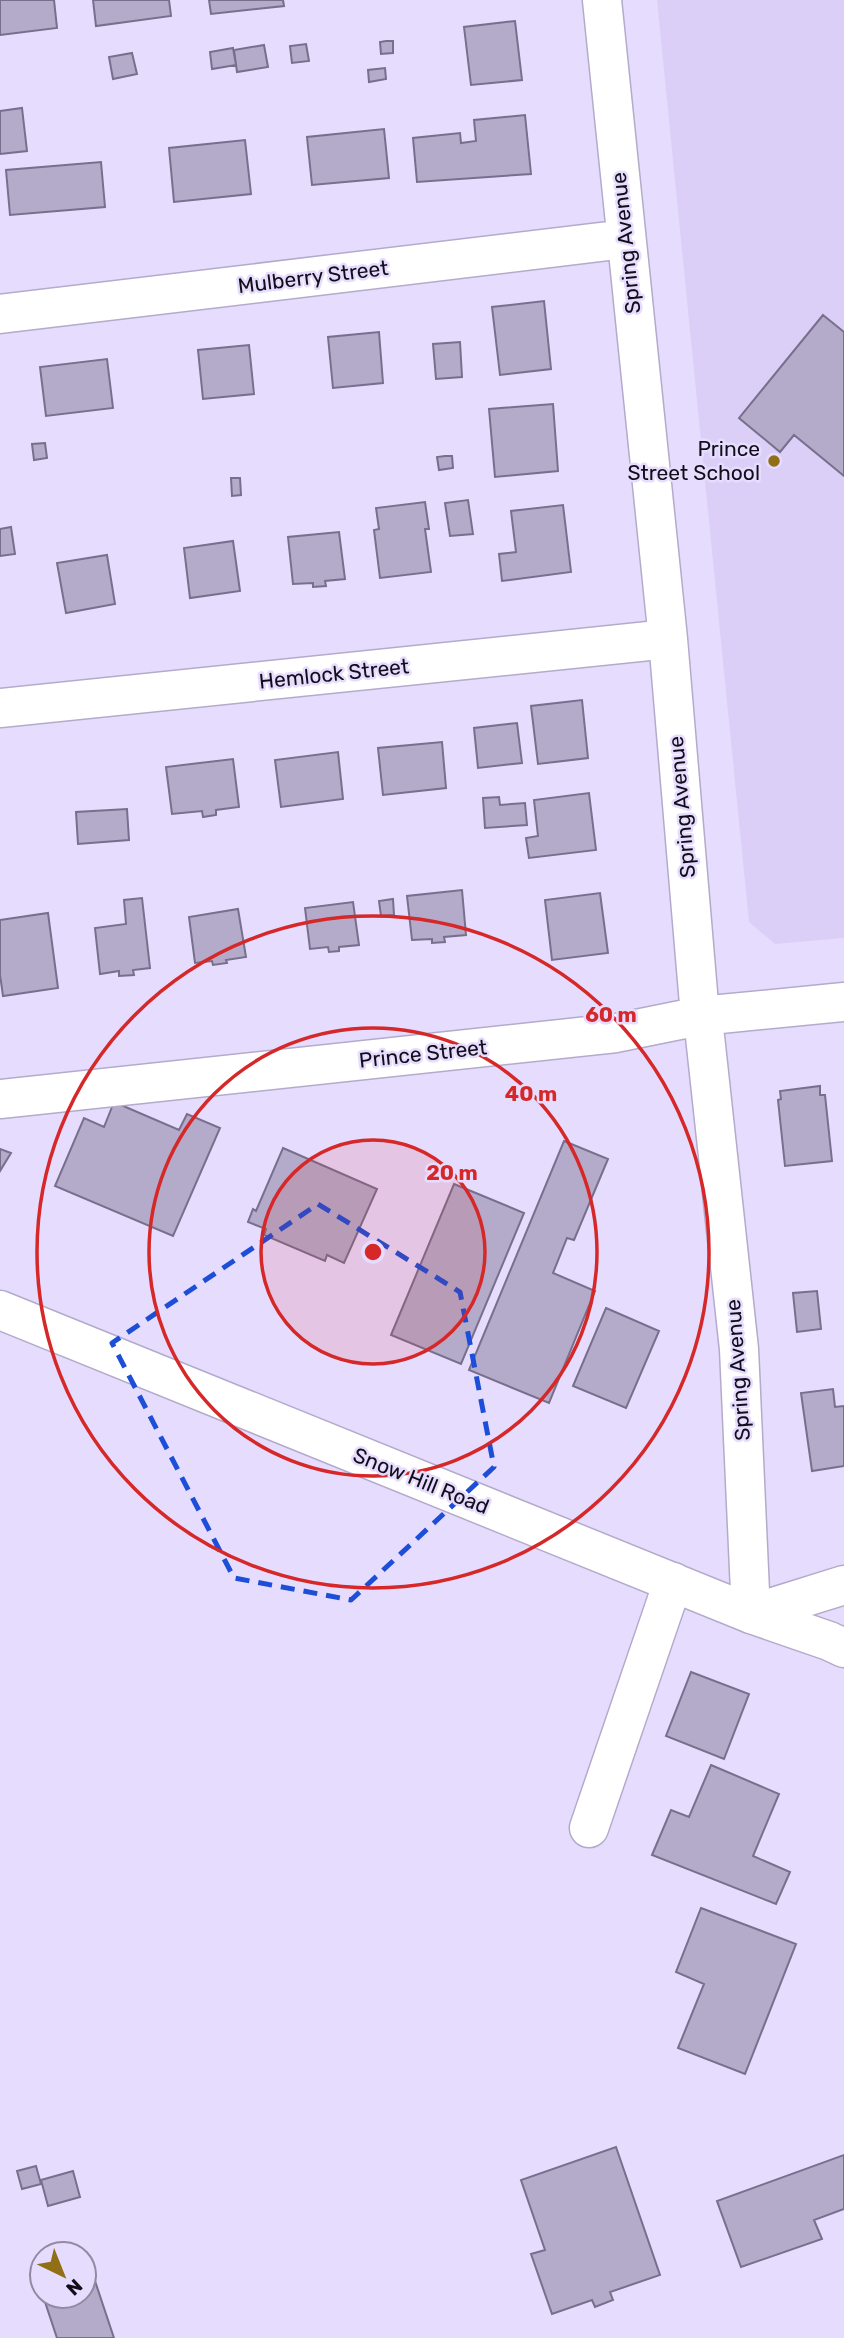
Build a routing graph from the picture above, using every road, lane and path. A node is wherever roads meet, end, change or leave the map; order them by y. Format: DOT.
graph roads {
  1 [pos="601,0"];
  2 [pos="625,239"];
  3 [pos="0,314"];
  4 [pos="668,639"];
  5 [pos="0,709"];
  6 [pos="844,1002"];
  7 [pos="700,1016"];
  8 [pos="0,1100"];
  9 [pos="0,1310"];
  10 [pos="673,1582"];
  11 [pos="844,1585"];
  12 [pos="751,1614"];
  13 [pos="844,1648"];
  14 [pos="589,1828"];
  1 -- 2 [label="street, Spring Avenue"];
  2 -- 3 [label="street, Mulberry Street"];
  2 -- 4 [label="street, Spring Avenue"];
  4 -- 5 [label="street, Hemlock Street"];
  4 -- 7 [label="street, Spring Avenue"];
  6 -- 7 [label="street, Prince Street"];
  7 -- 8 [label="street, Prince Street"];
  7 -- 12 [label="street, Spring Avenue"];
  9 -- 10 [label="street, Snow Hill Road"];
  10 -- 12 [label="street, Snow Hill Road"];
  10 -- 14 [label="street"];
  11 -- 12 [label="street"];
  12 -- 13 [label="street, Snow Hill Road"];
}
